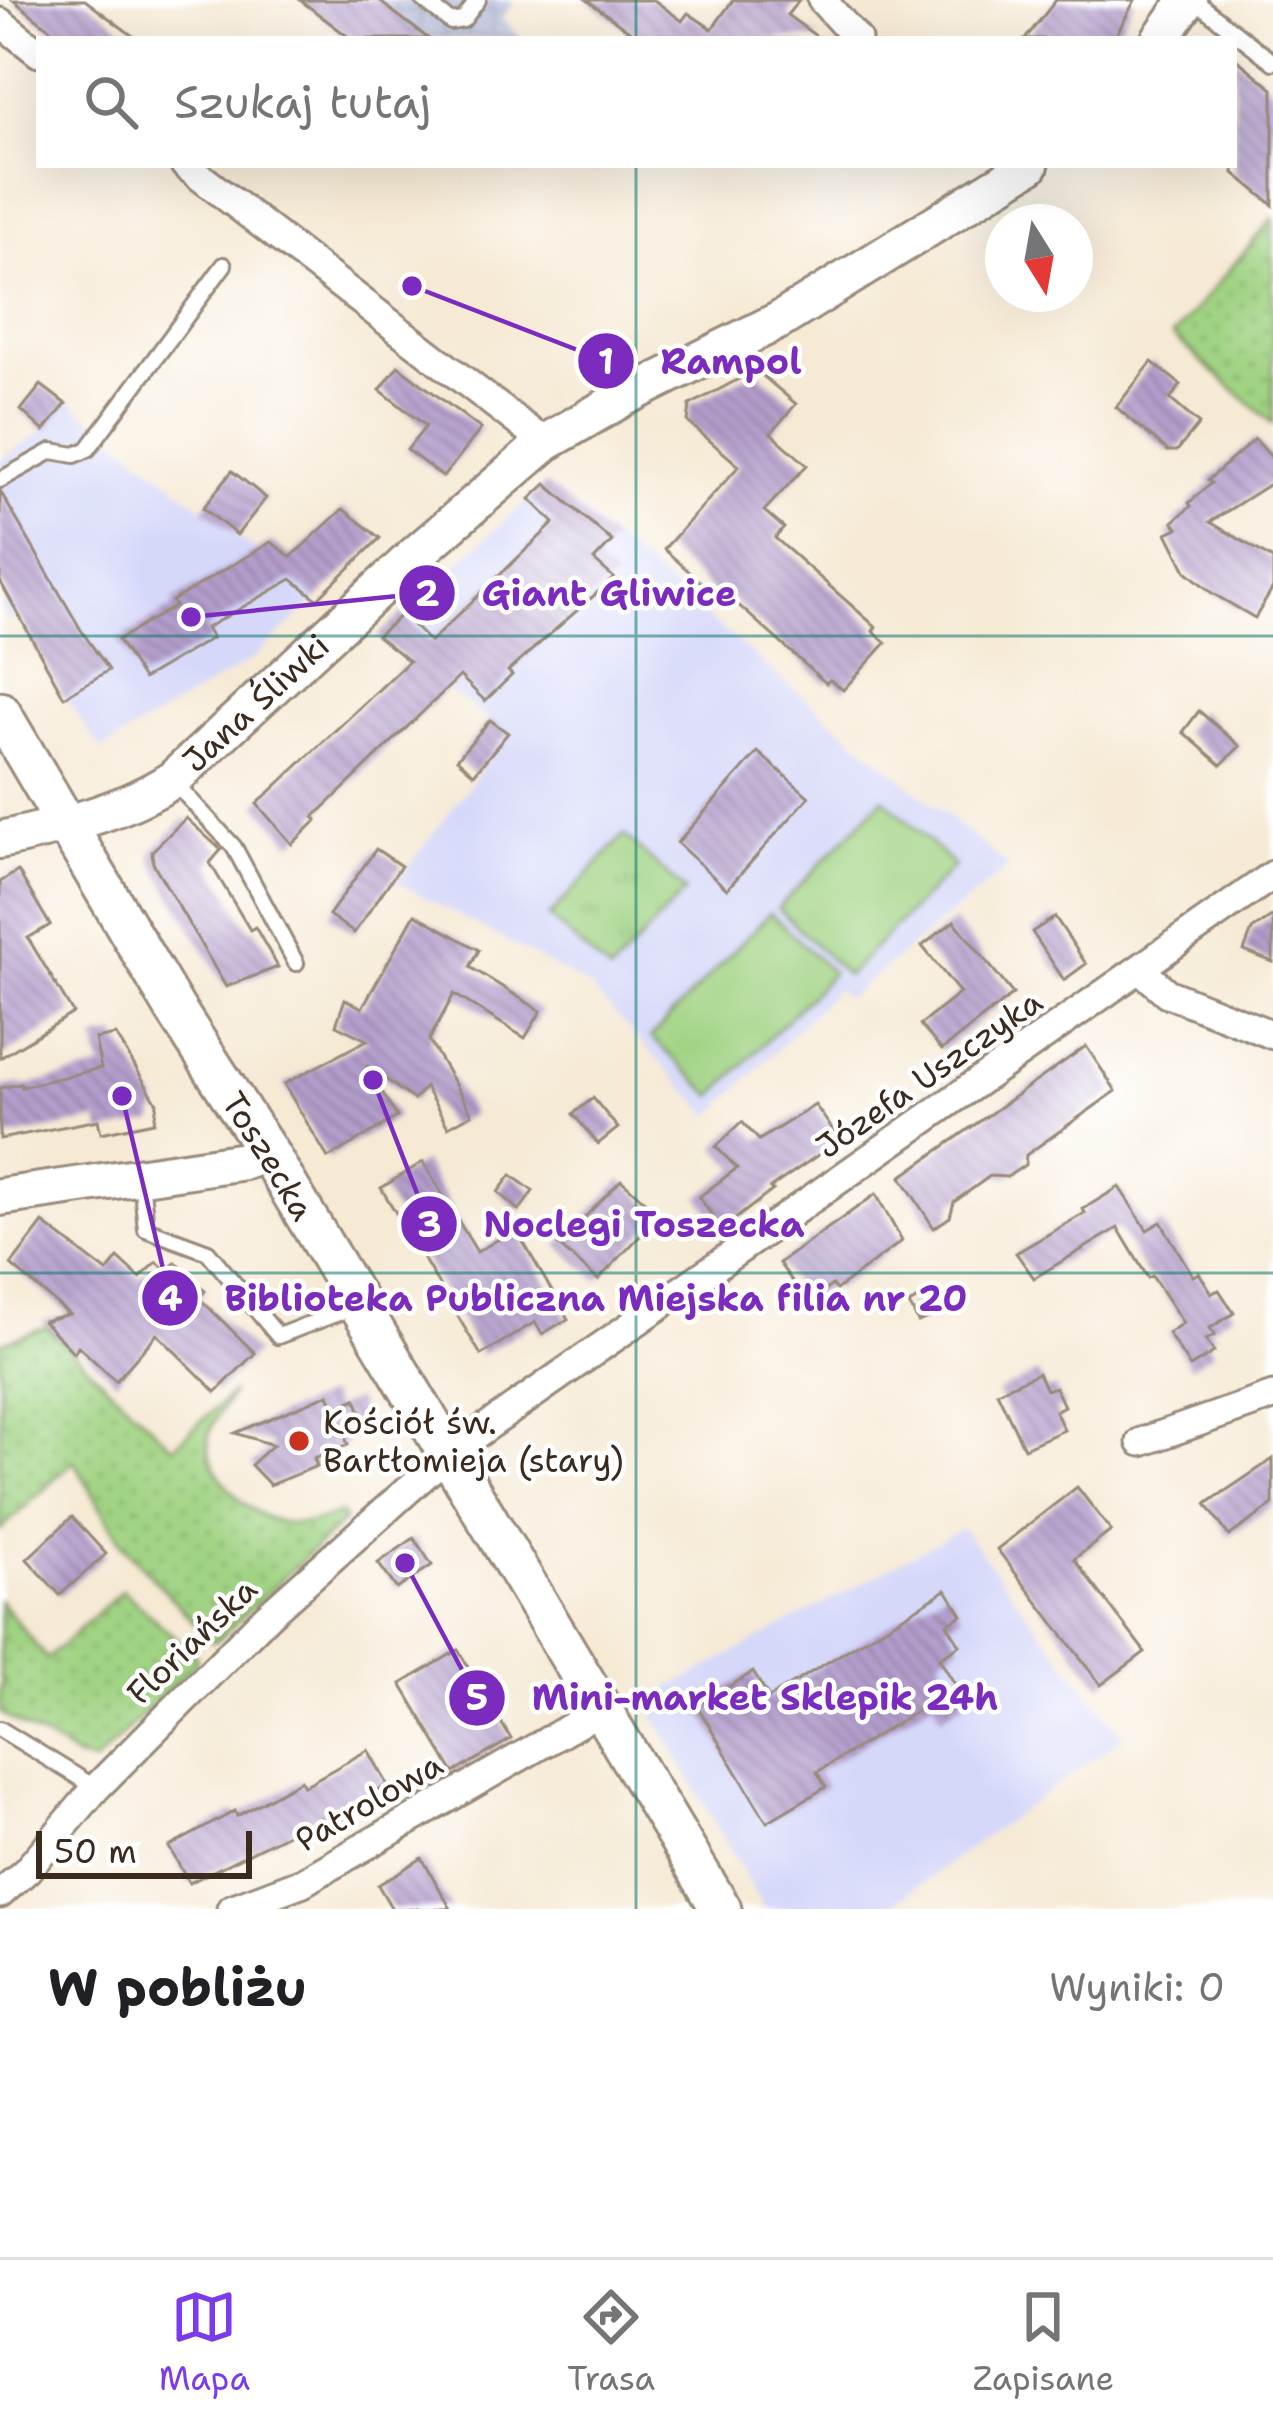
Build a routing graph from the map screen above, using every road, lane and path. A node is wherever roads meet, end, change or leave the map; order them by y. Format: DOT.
graph roads {
  1 [pos="423,0"];
  2 [pos="478,0"];
  3 [pos="822,0"];
  4 [pos="1191,0"];
  5 [pos="0,22"];
  6 [pos="854,36"];
  7 [pos="1162,36"];
  8 [pos="36,50"];
  9 [pos="1273,62"];
  10 [pos="189,168"];
  11 [pos="1019,168"];
  12 [pos="224,266"];
  13 [pos="545,443"];
  14 [pos="0,480"];
  15 [pos="0,712"];
  16 [pos="172,780"];
  17 [pos="68,826"];
  18 [pos="0,840"];
  19 [pos="1273,875"];
  20 [pos="296,963"];
  21 [pos="1140,969"];
  22 [pos="1273,1035"];
  23 [pos="268,1153"];
  24 [pos="141,1177"];
  25 [pos="0,1197"];
  26 [pos="359,1304"];
  27 [pos="1273,1396"];
  28 [pos="1141,1442"];
  29 [pos="448,1454"];
  30 [pos="601,1710"];
  31 [pos="0,1729"];
  32 [pos="96,1788"];
  33 [pos="0,1894"];
  34 [pos="231,1909"];
  35 [pos="721,1909"];
  1 -- 2 [label="lane"];
  3 -- 6 [label="street"];
  4 -- 7 [label="street"];
  4 -- 9 [label="lane"];
  5 -- 8 [label="street"];
  10 -- 13 [label="street"];
  11 -- 13 [label="street, Jana Śliwki"];
  12 -- 14 [label="lane"];
  13 -- 16 [label="street, Jana Śliwki"];
  15 -- 17 [label="main road, Toszecka"];
  16 -- 17 [label="street, Jana Śliwki"];
  16 -- 20 [label="lane"];
  17 -- 18 [label="street, Jana Śliwki"];
  17 -- 23 [label="main road, Toszecka"];
  19 -- 21 [label="street, Józefa Uszczyka"];
  21 -- 22 [label="street"];
  21 -- 29 [label="street, Józefa Uszczyka"];
  23 -- 24 [label="street"];
  23 -- 26 [label="main road, Toszecka"];
  24 -- 25 [label="street"];
  24 -- 26 [label="lane"];
  26 -- 29 [label="main road, Toszecka"];
  27 -- 28 [label="street"];
  29 -- 30 [label="main road, Toszecka"];
  29 -- 32 [label="street, Floriańska"];
  30 -- 34 [label="street, Patrolowa"];
  30 -- 35 [label="main road, Toszecka"];
  31 -- 32 [label="lane"];
  32 -- 33 [label="street, Floriańska"];
}
